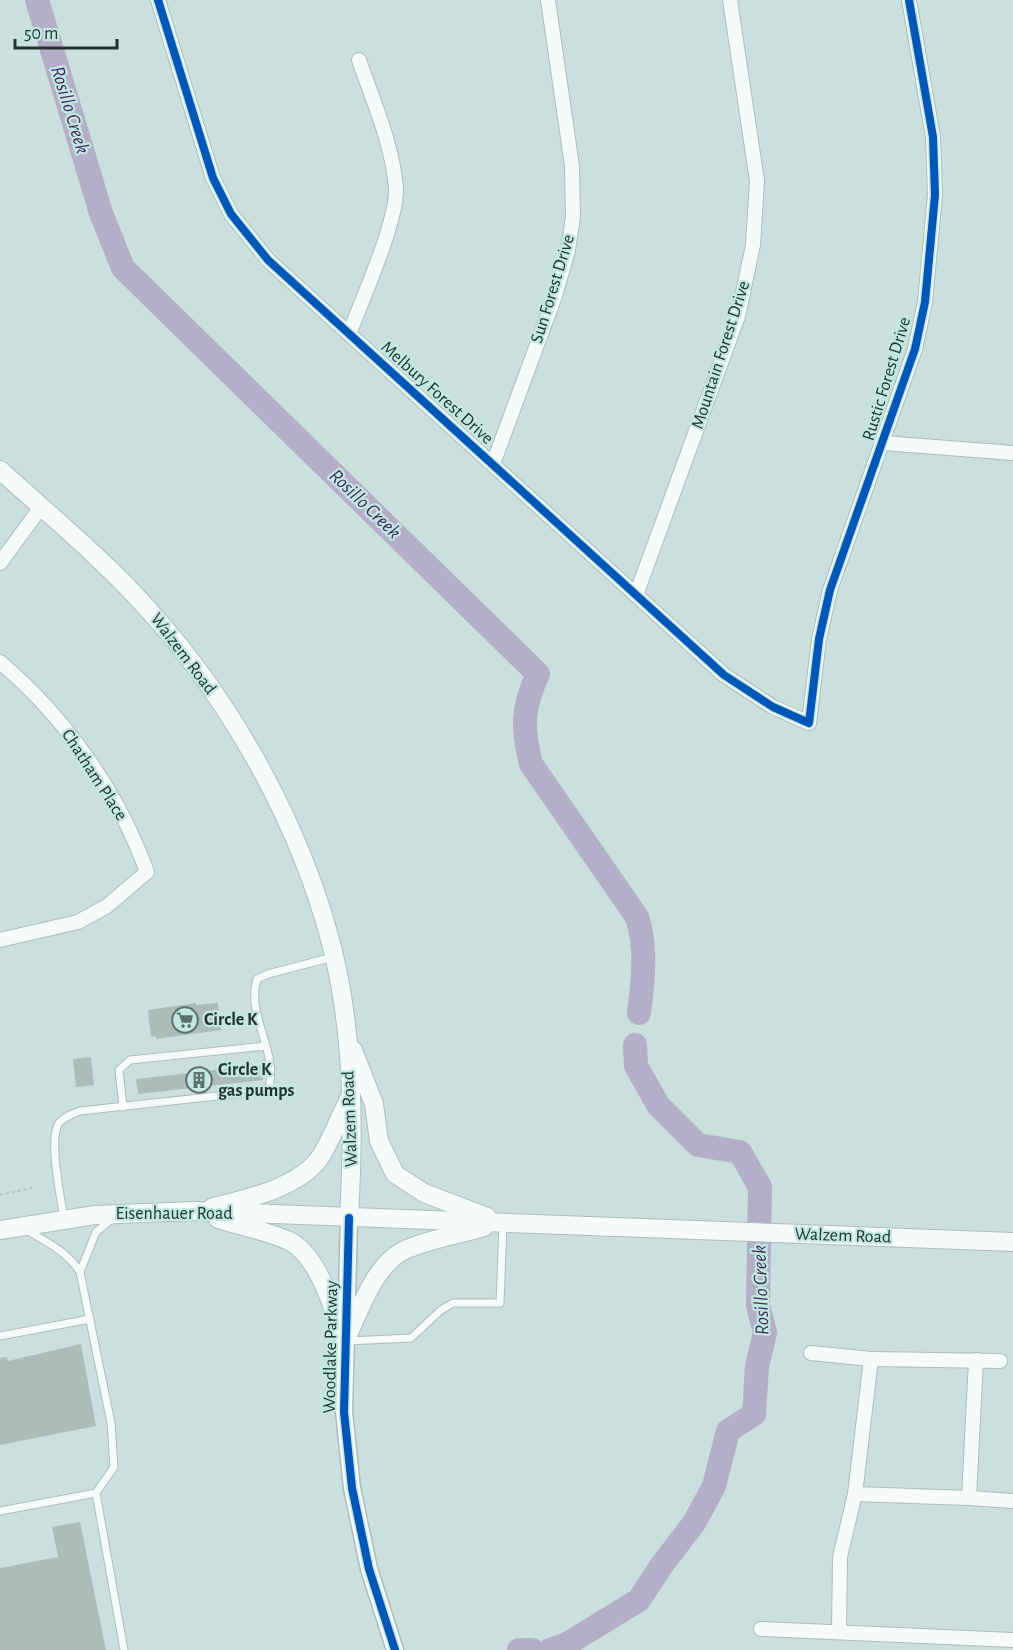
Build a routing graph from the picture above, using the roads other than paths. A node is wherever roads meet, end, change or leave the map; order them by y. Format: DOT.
graph roads {
  1 [pos="158,0"];
  2 [pos="548,0"];
  3 [pos="730,0"];
  4 [pos="909,0"];
  5 [pos="359,60"];
  6 [pos="349,334"];
  7 [pos="884,443"];
  8 [pos="1013,453"];
  9 [pos="493,464"];
  10 [pos="0,470"];
  11 [pos="41,507"];
  12 [pos="0,563"];
  13 [pos="636,595"];
  14 [pos="0,662"];
  15 [pos="808,723"];
  16 [pos="0,940"];
  17 [pos="333,957"];
  18 [pos="344,1026"];
  19 [pos="266,1046"];
  20 [pos="351,1095"];
  21 [pos="123,1107"];
  22 [pos="194,1211"];
  23 [pos="118,1214"];
  24 [pos="349,1218"];
  25 [pos="64,1219"];
  26 [pos="503,1222"];
  27 [pos="21,1226"];
  28 [pos="0,1230"];
  29 [pos="1013,1242"];
  30 [pos="80,1272"];
  31 [pos="90,1319"];
  32 [pos="0,1336"];
  33 [pos="345,1341"];
  34 [pos="811,1353"];
  35 [pos="871,1359"];
  36 [pos="976,1360"];
  37 [pos="1000,1361"];
  38 [pos="96,1493"];
  39 [pos="855,1494"];
  40 [pos="969,1498"];
  41 [pos="1013,1501"];
  42 [pos="0,1511"];
  43 [pos="761,1629"];
  44 [pos="839,1632"];
  45 [pos="1013,1640"];
  46 [pos="124,1650"];
  47 [pos="395,1650"];
  1 -- 6 [label="street, Melbury Forest Drive"];
  2 -- 9 [label="street, Sun Forest Drive"];
  3 -- 13 [label="street, Mountain Forest Drive"];
  4 -- 7 [label="street, Rustic Forest Drive"];
  5 -- 6 [label="street"];
  6 -- 9 [label="street, Melbury Forest Drive"];
  7 -- 8 [label="street"];
  7 -- 15 [label="street, Rustic Forest Drive"];
  9 -- 13 [label="street, Melbury Forest Drive"];
  10 -- 11 [label="main road, Walzem Road"];
  11 -- 12 [label="street"];
  11 -- 17 [label="main road, Walzem Road"];
  13 -- 15 [label="street, Melbury Forest Drive"];
  14 -- 16 [label="street, Chatham Place"];
  17 -- 18 [label="main road, Walzem Road"];
  17 -- 19 [label="lane"];
  18 -- 20 [label="main road, Walzem Road"];
  18 -- 26 [label="main road"];
  19 -- 21 [label="lane"];
  19 -- 21 [label="lane"];
  20 -- 22 [label="main road"];
  20 -- 24 [label="main road, Walzem Road"];
  21 -- 25 [label="lane"];
  22 -- 23 [label="main road, Eisenhauer Road"];
  22 -- 24 [label="main road, Eisenhauer Road"];
  22 -- 33 [label="main road"];
  23 -- 25 [label="main road, Eisenhauer Road"];
  23 -- 30 [label="lane"];
  24 -- 26 [label="main road, Walzem Road"];
  24 -- 33 [label="street, Woodlake Parkway"];
  25 -- 27 [label="main road, Eisenhauer Road"];
  26 -- 29 [label="main road, Walzem Road"];
  26 -- 33 [label="main road"];
  26 -- 33 [label="lane"];
  27 -- 28 [label="main road, Eisenhauer Road"];
  27 -- 30 [label="lane"];
  30 -- 31 [label="lane"];
  31 -- 32 [label="lane"];
  31 -- 38 [label="lane"];
  33 -- 47 [label="street, Woodlake Parkway"];
  34 -- 35 [label="street"];
  35 -- 36 [label="street"];
  35 -- 39 [label="street"];
  36 -- 37 [label="street"];
  36 -- 40 [label="street"];
  38 -- 42 [label="lane"];
  38 -- 46 [label="lane"];
  39 -- 40 [label="street"];
  39 -- 44 [label="street"];
  40 -- 41 [label="street"];
  43 -- 44 [label="street"];
  44 -- 45 [label="street"];
}
